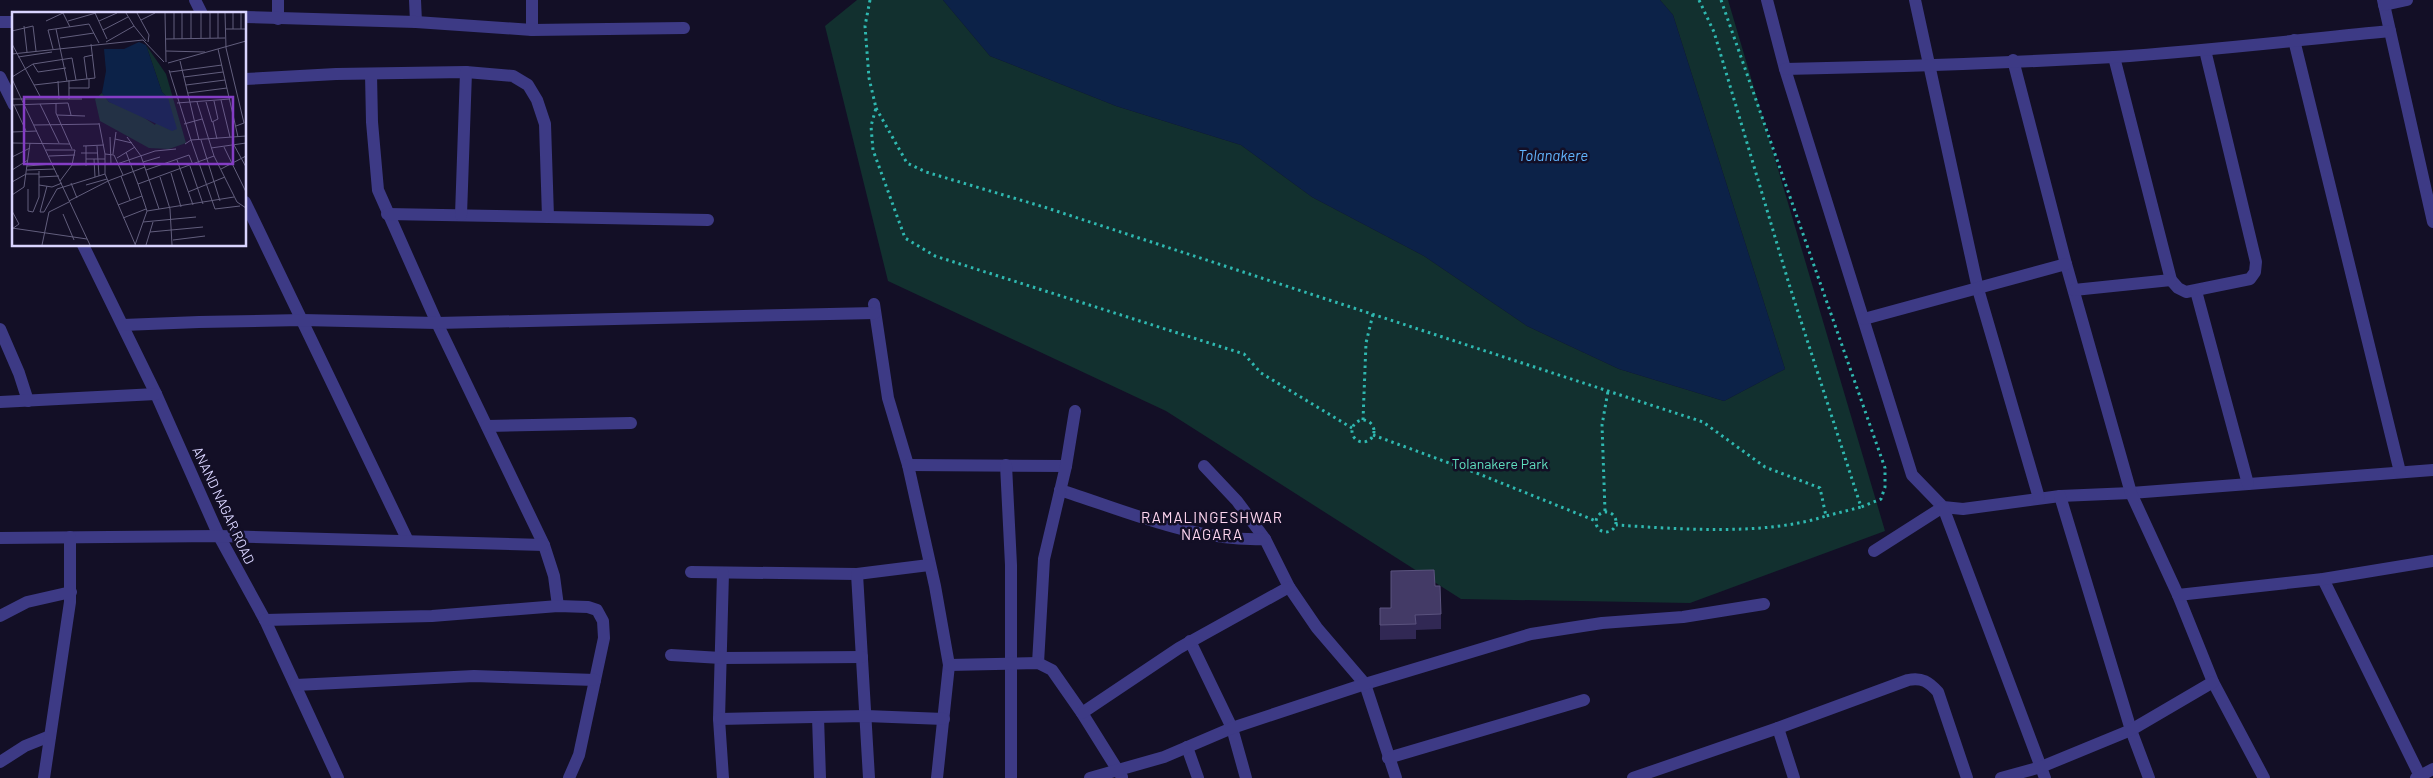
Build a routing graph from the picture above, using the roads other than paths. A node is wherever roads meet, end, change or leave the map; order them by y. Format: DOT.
graph roads {
  1 [pos="195,0"];
  2 [pos="278,0"];
  3 [pos="415,0"];
  4 [pos="532,0"];
  5 [pos="1767,0"];
  6 [pos="1915,0"];
  7 [pos="2407,0"];
  8 [pos="2384,2"];
  9 [pos="201,12"];
  10 [pos="246,17"];
  11 [pos="278,19"];
  12 [pos="416,22"];
  13 [pos="684,28"];
  14 [pos="532,30"];
  15 [pos="2390,31"];
  16 [pos="2294,40"];
  17 [pos="2204,50"];
  18 [pos="2114,57"];
  19 [pos="2013,60"];
  20 [pos="1930,67"];
  21 [pos="1785,69"];
  22 [pos="466,72"];
  23 [pos="372,74"];
  24 [pos="0,77"];
  25 [pos="246,79"];
  26 [pos="9,98"];
  27 [pos="246,204"];
  28 [pos="387,214"];
  29 [pos="461,215"];
  30 [pos="548,217"];
  31 [pos="708,220"];
  32 [pos="2433,222"];
  33 [pos="83,246"];
  34 [pos="2066,264"];
  35 [pos="2171,280"];
  36 [pos="1978,289"];
  37 [pos="2074,290"];
  38 [pos="2196,291"];
  39 [pos="1864,319"];
  40 [pos="302,320"];
  41 [pos="437,323"];
  42 [pos="122,326"];
  43 [pos="0,329"];
  44 [pos="156,394"];
  45 [pos="28,401"];
  46 [pos="0,402"];
  47 [pos="1076,411"];
  48 [pos="631,423"];
  49 [pos="487,426"];
  50 [pos="908,465"];
  51 [pos="1006,465"];
  52 [pos="1066,466"];
  53 [pos="1204,466"];
  54 [pos="2433,470"];
  55 [pos="2400,472"];
  56 [pos="2248,484"];
  57 [pos="1060,490"];
  58 [pos="2131,494"];
  59 [pos="2060,496"];
  60 [pos="2039,498"];
  61 [pos="1943,507"];
  62 [pos="219,536"];
  63 [pos="70,537"];
  64 [pos="0,538"];
  65 [pos="1265,539"];
  66 [pos="408,541"];
  67 [pos="544,545"];
  68 [pos="1874,551"];
  69 [pos="2433,561"];
  70 [pos="929,565"];
  71 [pos="691,572"];
  72 [pos="723,573"];
  73 [pos="857,574"];
  74 [pos="2323,579"];
  75 [pos="1289,587"];
  76 [pos="71,592"];
  77 [pos="2178,595"];
  78 [pos="1764,604"];
  79 [pos="558,606"];
  80 [pos="0,616"];
  81 [pos="265,620"];
  82 [pos="1190,641"];
  83 [pos="671,655"];
  84 [pos="862,657"];
  85 [pos="720,658"];
  86 [pos="1012,663"];
  87 [pos="1038,663"];
  88 [pos="949,665"];
  89 [pos="595,680"];
  90 [pos="2213,682"];
  91 [pos="1364,684"];
  92 [pos="296,685"];
  93 [pos="1584,700"];
  94 [pos="1082,713"];
  95 [pos="866,716"];
  96 [pos="818,717"];
  97 [pos="944,718"];
  98 [pos="719,719"];
  99 [pos="1232,728"];
  100 [pos="1778,728"];
  101 [pos="2132,730"];
  102 [pos="50,736"];
  103 [pos="1187,747"];
  104 [pos="1388,758"];
  105 [pos="0,762"];
  106 [pos="2433,769"];
  107 [pos="2043,772"];
  108 [pos="1121,774"];
  109 [pos="2419,777"];
  110 [pos="44,778"];
  111 [pos="338,778"];
  112 [pos="569,778"];
  113 [pos="723,778"];
  114 [pos="820,778"];
  115 [pos="869,778"];
  116 [pos="937,778"];
  117 [pos="1011,778"];
  118 [pos="1090,778"];
  119 [pos="1198,778"];
  120 [pos="1246,778"];
  121 [pos="1396,778"];
  122 [pos="1633,778"];
  123 [pos="1794,778"];
  124 [pos="1967,778"];
  125 [pos="2001,778"];
  126 [pos="2149,778"];
  127 [pos="2264,778"];
  1 -- 9 [label="street"];
  2 -- 11 [label="street"];
  3 -- 12 [label="street"];
  4 -- 14 [label="street"];
  5 -- 21 [label="street"];
  6 -- 20 [label="street"];
  7 -- 8 [label="street"];
  8 -- 15 [label="street"];
  10 -- 11 [label="street"];
  11 -- 12 [label="street"];
  12 -- 14 [label="street"];
  13 -- 14 [label="street"];
  15 -- 16 [label="street"];
  15 -- 32 [label="street"];
  16 -- 17 [label="street"];
  16 -- 55 [label="street"];
  17 -- 18 [label="street"];
  17 -- 38 [label="street"];
  18 -- 19 [label="street"];
  18 -- 35 [label="street"];
  19 -- 20 [label="street"];
  19 -- 34 [label="street"];
  20 -- 21 [label="street"];
  20 -- 36 [label="street"];
  21 -- 39 [label="street"];
  22 -- 23 [label="street"];
  22 -- 29 [label="street"];
  22 -- 30 [label="street"];
  23 -- 25 [label="street"];
  23 -- 28 [label="street"];
  24 -- 26 [label="street"];
  27 -- 40 [label="street"];
  28 -- 29 [label="street"];
  28 -- 41 [label="street"];
  29 -- 30 [label="street"];
  30 -- 31 [label="street"];
  33 -- 42 [label="street, ANAND NAGAR ROAD"];
  34 -- 36 [label="street"];
  34 -- 37 [label="street"];
  35 -- 37 [label="street"];
  35 -- 38 [label="street"];
  36 -- 39 [label="street"];
  36 -- 60 [label="street"];
  37 -- 58 [label="street"];
  38 -- 56 [label="street"];
  39 -- 61 [label="street"];
  40 -- 41 [label="street"];
  40 -- 42 [label="street"];
  40 -- 66 [label="street"];
  41 -- 49 [label="street"];
  41 -- 50 [label="street"];
  42 -- 44 [label="street, ANAND NAGAR ROAD"];
  43 -- 45 [label="street"];
  44 -- 45 [label="street"];
  44 -- 62 [label="street, ANAND NAGAR ROAD"];
  45 -- 46 [label="street"];
  47 -- 52 [label="street"];
  48 -- 49 [label="street"];
  49 -- 67 [label="street"];
  50 -- 51 [label="street"];
  50 -- 70 [label="street"];
  51 -- 52 [label="street"];
  51 -- 86 [label="street"];
  52 -- 57 [label="street"];
  53 -- 65 [label="street"];
  54 -- 55 [label="street"];
  55 -- 56 [label="street"];
  56 -- 58 [label="street"];
  57 -- 65 [label="street"];
  57 -- 87 [label="street"];
  58 -- 59 [label="street"];
  58 -- 77 [label="street"];
  59 -- 60 [label="street"];
  59 -- 101 [label="street"];
  60 -- 61 [label="street"];
  61 -- 68 [label="street"];
  61 -- 107 [label="street"];
  62 -- 63 [label="street"];
  62 -- 66 [label="street"];
  62 -- 81 [label="street, ANAND NAGAR ROAD"];
  63 -- 64 [label="street"];
  63 -- 76 [label="street"];
  65 -- 75 [label="street"];
  66 -- 67 [label="street"];
  67 -- 79 [label="street"];
  69 -- 74 [label="street"];
  70 -- 73 [label="street"];
  70 -- 88 [label="street"];
  71 -- 72 [label="street"];
  72 -- 73 [label="street"];
  72 -- 85 [label="street"];
  73 -- 84 [label="street"];
  74 -- 77 [label="street"];
  74 -- 109 [label="street"];
  75 -- 82 [label="street"];
  75 -- 91 [label="street"];
  76 -- 80 [label="street"];
  76 -- 102 [label="street"];
  77 -- 90 [label="street"];
  78 -- 91 [label="street"];
  79 -- 81 [label="street"];
  79 -- 89 [label="street"];
  81 -- 92 [label="street, ANAND NAGAR ROAD"];
  82 -- 94 [label="street"];
  82 -- 99 [label="street"];
  83 -- 85 [label="street"];
  84 -- 85 [label="street"];
  84 -- 95 [label="street"];
  85 -- 98 [label="street"];
  86 -- 87 [label="street"];
  86 -- 88 [label="street"];
  86 -- 117 [label="street"];
  87 -- 94 [label="street"];
  88 -- 97 [label="street"];
  89 -- 92 [label="street"];
  89 -- 112 [label="street"];
  90 -- 101 [label="street"];
  90 -- 127 [label="street"];
  91 -- 99 [label="street"];
  91 -- 104 [label="street"];
  92 -- 111 [label="street, ANAND NAGAR ROAD"];
  93 -- 104 [label="street"];
  94 -- 108 [label="street"];
  95 -- 96 [label="street"];
  95 -- 97 [label="street"];
  95 -- 115 [label="street"];
  96 -- 98 [label="street"];
  96 -- 114 [label="street"];
  97 -- 116 [label="street"];
  98 -- 113 [label="street"];
  99 -- 103 [label="street"];
  99 -- 120 [label="street"];
  100 -- 122 [label="street"];
  100 -- 123 [label="street"];
  100 -- 124 [label="street"];
  101 -- 107 [label="street"];
  101 -- 126 [label="street"];
  102 -- 105 [label="street"];
  102 -- 110 [label="street"];
  103 -- 108 [label="street"];
  103 -- 119 [label="street"];
  104 -- 121 [label="street"];
  106 -- 109 [label="street"];
  107 -- 125 [label="street"];
  108 -- 118 [label="street"];
}
